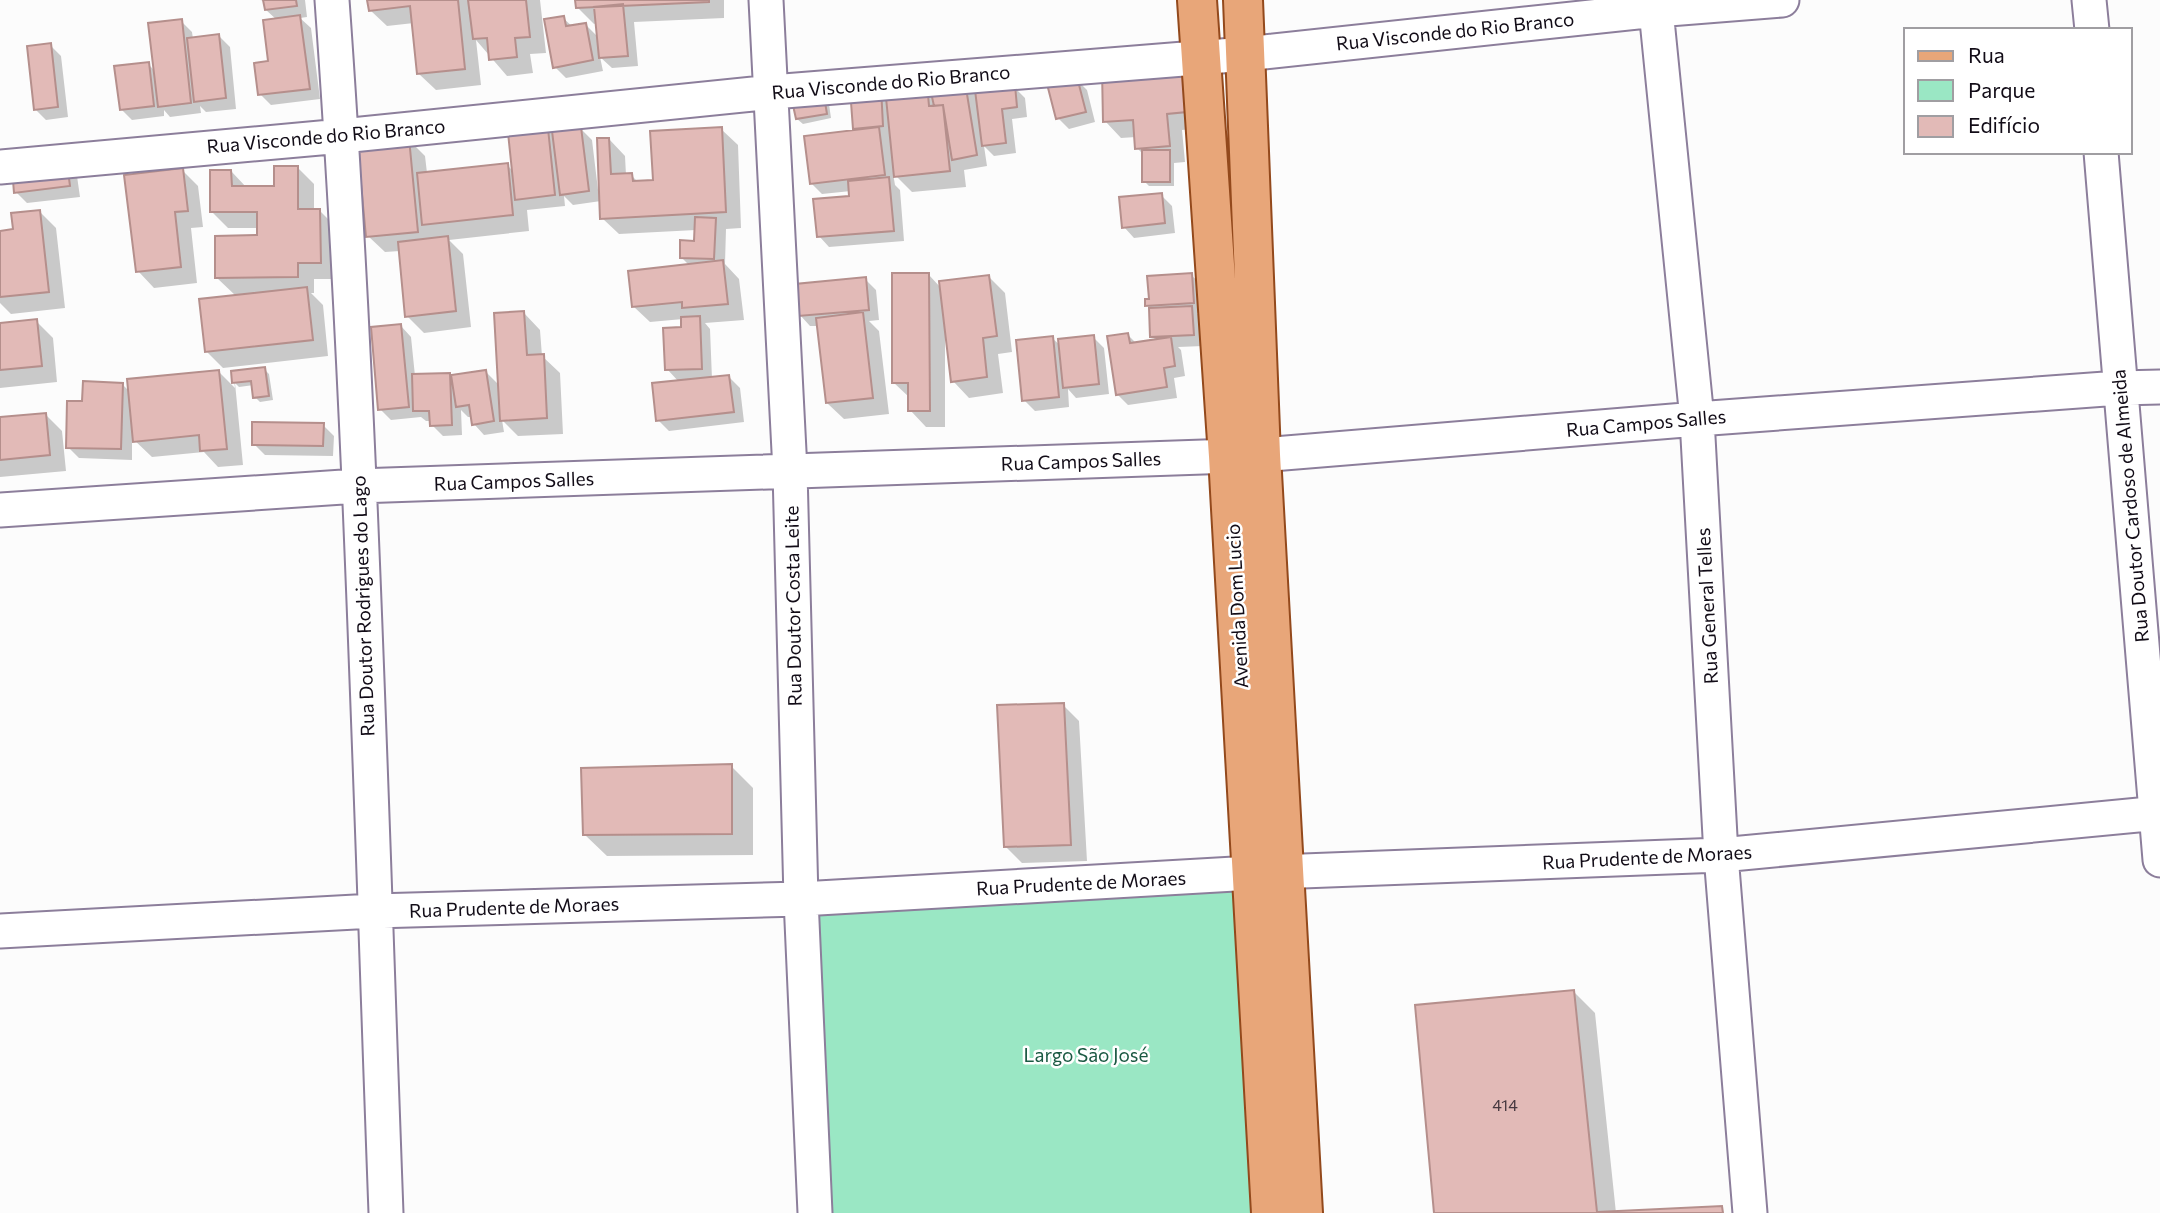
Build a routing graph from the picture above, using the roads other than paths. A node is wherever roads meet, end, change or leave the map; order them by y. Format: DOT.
graph roads {
  1 [pos="332,0"];
  2 [pos="766,0"];
  3 [pos="1197,0"];
  4 [pos="1243,0"];
  5 [pos="1782,0"];
  6 [pos="2089,0"];
  7 [pos="1656,5"];
  8 [pos="2092,28"];
  9 [pos="1246,54"];
  10 [pos="1200,56"];
  11 [pos="772,92"];
  12 [pos="342,135"];
  13 [pos="2101,154"];
  14 [pos="0,167"];
  15 [pos="2160,387"];
  16 [pos="2119,388"];
  17 [pos="1697,419"];
  18 [pos="1244,456"];
  19 [pos="790,471"];
  20 [pos="359,486"];
  21 [pos="0,510"];
  22 [pos="2159,813"];
  23 [pos="1721,855"];
  24 [pos="2160,860"];
  25 [pos="1268,873"];
  26 [pos="801,899"];
  27 [pos="374,911"];
  28 [pos="0,931"];
  29 [pos="386,1213"];
  30 [pos="815,1213"];
  31 [pos="1271,1213"];
  32 [pos="1303,1213"];
  33 [pos="1750,1213"];
  1 -- 12 [label="street, Rua Doutor Rodrigues do Lago"];
  2 -- 11 [label="street, Rua Doutor Costa Leite"];
  3 -- 10 [label="main road, Avenida Dom Lucio"];
  4 -- 9 [label="main road, Avenida Dom Lucio"];
  5 -- 7 [label="street, Rua Visconde do Rio Branco"];
  6 -- 8 [label="street"];
  7 -- 9 [label="street, Rua Visconde do Rio Branco"];
  7 -- 17 [label="street, Rua General Telles"];
  9 -- 10 [label="street, Rua Visconde do Rio Branco"];
  9 -- 18 [label="main road, Avenida Dom Lucio"];
  10 -- 11 [label="street, Rua Visconde do Rio Branco"];
  10 -- 18 [label="main road, Avenida Dom Lucio"];
  11 -- 12 [label="street, Rua Visconde do Rio Branco"];
  11 -- 19 [label="street, Rua Doutor Costa Leite"];
  12 -- 14 [label="street, Rua Visconde do Rio Branco"];
  12 -- 20 [label="street, Rua Doutor Rodrigues do Lago"];
  13 -- 16 [label="street, Rua Doutor Cardoso de Almeida"];
  15 -- 16 [label="street, Rua Campos Salles"];
  16 -- 17 [label="street, Rua Campos Salles"];
  16 -- 22 [label="street, Rua Doutor Cardoso de Almeida"];
  17 -- 18 [label="street, Rua Campos Salles"];
  17 -- 23 [label="street, Rua General Telles"];
  18 -- 19 [label="street, Rua Campos Salles"];
  18 -- 25 [label="main road, Avenida Dom Lucio"];
  19 -- 20 [label="street, Rua Campos Salles"];
  19 -- 26 [label="street, Rua Doutor Costa Leite"];
  20 -- 21 [label="street, Rua Campos Salles"];
  20 -- 27 [label="street, Rua Doutor Rodrigues do Lago"];
  22 -- 23 [label="street, Rua Prudente de Moraes"];
  22 -- 24 [label="street, Rua Doutor Cardoso de Almeida"];
  23 -- 25 [label="street, Rua Prudente de Moraes"];
  23 -- 33 [label="street, Rua General Telles"];
  25 -- 26 [label="street, Rua Prudente de Moraes"];
  25 -- 31 [label="main road, Avenida Dom Lucio"];
  25 -- 32 [label="main road, Avenida Dom Lucio"];
  26 -- 27 [label="street, Rua Prudente de Moraes"];
  26 -- 30 [label="street, Rua Doutor Costa Leite"];
  27 -- 28 [label="street, Rua Prudente de Moraes"];
  27 -- 29 [label="street, Rua Doutor Rodrigues do Lago"];
}
